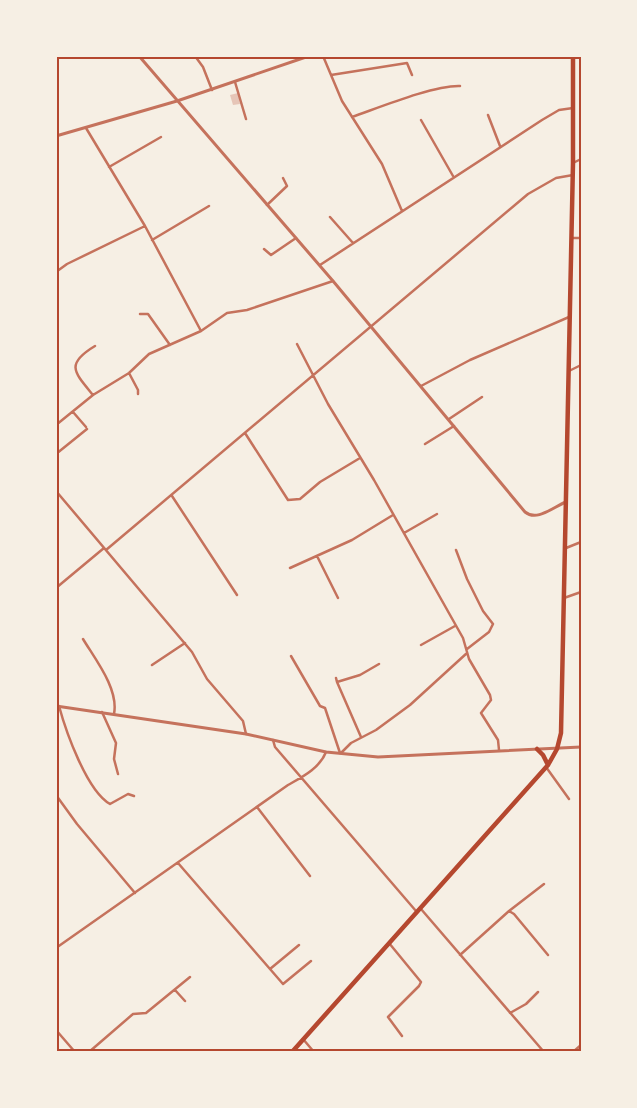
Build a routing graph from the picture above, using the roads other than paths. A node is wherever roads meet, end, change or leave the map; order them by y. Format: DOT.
graph roads {
  1 [pos="139,56"];
  2 [pos="195,56"];
  3 [pos="309,56"];
  4 [pos="324,56"];
  5 [pos="573,56"];
  6 [pos="331,75"];
  7 [pos="412,75"];
  8 [pos="235,82"];
  9 [pos="460,86"];
  10 [pos="212,90"];
  11 [pos="177,102"];
  12 [pos="573,108"];
  13 [pos="488,115"];
  14 [pos="352,117"];
  15 [pos="246,119"];
  16 [pos="421,120"];
  17 [pos="86,128"];
  18 [pos="56,136"];
  19 [pos="161,137"];
  20 [pos="500,146"];
  21 [pos="581,160"];
  22 [pos="573,163"];
  23 [pos="110,167"];
  24 [pos="572,175"];
  25 [pos="453,176"];
  26 [pos="283,178"];
  27 [pos="267,205"];
  28 [pos="209,206"];
  29 [pos="402,211"];
  30 [pos="330,217"];
  31 [pos="145,226"];
  32 [pos="296,238"];
  33 [pos="572,238"];
  34 [pos="581,238"];
  35 [pos="152,240"];
  36 [pos="353,243"];
  37 [pos="264,249"];
  38 [pos="320,265"];
  39 [pos="56,272"];
  40 [pos="333,281"];
  41 [pos="140,314"];
  42 [pos="570,317"];
  43 [pos="371,326"];
  44 [pos="201,331"];
  45 [pos="297,344"];
  46 [pos="170,345"];
  47 [pos="94,346"];
  48 [pos="581,365"];
  49 [pos="569,371"];
  50 [pos="129,373"];
  51 [pos="312,376"];
  52 [pos="421,386"];
  53 [pos="138,394"];
  54 [pos="93,395"];
  55 [pos="482,397"];
  56 [pos="73,412"];
  57 [pos="449,420"];
  58 [pos="56,425"];
  59 [pos="454,426"];
  60 [pos="245,433"];
  61 [pos="424,444"];
  62 [pos="56,454"];
  63 [pos="360,458"];
  64 [pos="56,491"];
  65 [pos="172,496"];
  66 [pos="566,502"];
  67 [pos="437,514"];
  68 [pos="393,516"];
  69 [pos="404,533"];
  70 [pos="581,542"];
  71 [pos="105,549"];
  72 [pos="565,549"];
  73 [pos="456,550"];
  74 [pos="317,556"];
  75 [pos="290,568"];
  76 [pos="56,588"];
  77 [pos="581,592"];
  78 [pos="238,595"];
  79 [pos="338,598"];
  80 [pos="564,598"];
  81 [pos="455,626"];
  82 [pos="83,639"];
  83 [pos="185,643"];
  84 [pos="421,646"];
  85 [pos="467,649"];
  86 [pos="467,653"];
  87 [pos="291,656"];
  88 [pos="379,664"];
  89 [pos="152,665"];
  90 [pos="58,706"];
  91 [pos="102,712"];
  92 [pos="114,714"];
  93 [pos="246,732"];
  94 [pos="361,737"];
  95 [pos="273,740"];
  96 [pos="581,747"];
  97 [pos="537,749"];
  98 [pos="557,749"];
  99 [pos="499,750"];
  100 [pos="326,752"];
  101 [pos="340,753"];
  102 [pos="547,766"];
  103 [pos="118,774"];
  104 [pos="301,778"];
  105 [pos="56,795"];
  106 [pos="134,796"];
  107 [pos="570,799"];
  108 [pos="257,807"];
  109 [pos="178,863"];
  110 [pos="310,876"];
  111 [pos="544,884"];
  112 [pos="135,893"];
  113 [pos="418,909"];
  114 [pos="509,912"];
  115 [pos="388,942"];
  116 [pos="299,945"];
  117 [pos="56,948"];
  118 [pos="460,955"];
  119 [pos="548,955"];
  120 [pos="311,961"];
  121 [pos="270,969"];
  122 [pos="190,977"];
  123 [pos="175,990"];
  124 [pos="538,992"];
  125 [pos="185,1001"];
  126 [pos="510,1013"];
  127 [pos="56,1030"];
  128 [pos="402,1036"];
  129 [pos="303,1039"];
  130 [pos="581,1045"];
  131 [pos="75,1052"];
  132 [pos="89,1052"];
  133 [pos="292,1052"];
  134 [pos="314,1052"];
  135 [pos="544,1052"];
  136 [pos="573,1052"];
  1 -- 11 [label="street"];
  2 -- 10 [label="street"];
  3 -- 8 [label="street"];
  4 -- 6 [label="street"];
  5 -- 12 [label="highway"];
  6 -- 7 [label="street"];
  6 -- 14 [label="street"];
  8 -- 10 [label="street"];
  8 -- 15 [label="street"];
  9 -- 14 [label="street"];
  10 -- 11 [label="street"];
  11 -- 17 [label="street"];
  11 -- 27 [label="street"];
  12 -- 20 [label="street"];
  12 -- 22 [label="highway"];
  13 -- 20 [label="street"];
  14 -- 29 [label="street"];
  16 -- 25 [label="street"];
  17 -- 18 [label="street"];
  17 -- 23 [label="street"];
  19 -- 23 [label="street"];
  20 -- 25 [label="street"];
  21 -- 22 [label="street"];
  22 -- 24 [label="highway"];
  23 -- 31 [label="street"];
  24 -- 33 [label="highway"];
  24 -- 43 [label="street"];
  25 -- 29 [label="street"];
  26 -- 27 [label="street"];
  27 -- 32 [label="street"];
  28 -- 35 [label="street"];
  29 -- 36 [label="street"];
  30 -- 36 [label="street"];
  31 -- 35 [label="street"];
  31 -- 39 [label="street"];
  32 -- 37 [label="street"];
  32 -- 38 [label="street"];
  33 -- 34 [label="street"];
  33 -- 42 [label="highway"];
  35 -- 44 [label="street"];
  36 -- 38 [label="street"];
  38 -- 40 [label="street"];
  40 -- 43 [label="street"];
  40 -- 44 [label="street"];
  41 -- 46 [label="street"];
  42 -- 49 [label="highway"];
  42 -- 52 [label="street"];
  43 -- 51 [label="street"];
  43 -- 52 [label="street"];
  44 -- 46 [label="street"];
  45 -- 51 [label="street"];
  46 -- 50 [label="street"];
  47 -- 54 [label="street"];
  48 -- 49 [label="street"];
  49 -- 66 [label="highway"];
  50 -- 53 [label="street"];
  50 -- 54 [label="street"];
  51 -- 60 [label="street"];
  51 -- 63 [label="street"];
  52 -- 57 [label="street"];
  54 -- 56 [label="street"];
  55 -- 57 [label="street"];
  56 -- 58 [label="street"];
  56 -- 62 [label="street"];
  57 -- 59 [label="street"];
  59 -- 61 [label="street"];
  59 -- 66 [label="street"];
  60 -- 63 [label="street"];
  60 -- 65 [label="street"];
  63 -- 68 [label="street"];
  64 -- 71 [label="street"];
  65 -- 71 [label="street"];
  65 -- 78 [label="street"];
  66 -- 72 [label="highway"];
  67 -- 69 [label="street"];
  68 -- 69 [label="street"];
  68 -- 74 [label="street"];
  69 -- 81 [label="street"];
  70 -- 72 [label="street"];
  71 -- 76 [label="street"];
  71 -- 83 [label="street"];
  72 -- 80 [label="highway"];
  73 -- 85 [label="street"];
  74 -- 75 [label="street"];
  74 -- 79 [label="street"];
  77 -- 80 [label="street"];
  80 -- 98 [label="highway"];
  81 -- 84 [label="street"];
  81 -- 85 [label="street"];
  82 -- 92 [label="street"];
  83 -- 89 [label="street"];
  83 -- 93 [label="street"];
  85 -- 86 [label="street"];
  86 -- 94 [label="street"];
  86 -- 99 [label="street"];
  87 -- 101 [label="street"];
  88 -- 94 [label="street"];
  90 -- 91 [label="street"];
  90 -- 106 [label="street"];
  91 -- 92 [label="street"];
  91 -- 103 [label="street"];
  92 -- 93 [label="street"];
  93 -- 95 [label="street"];
  94 -- 101 [label="street"];
  95 -- 100 [label="street"];
  95 -- 104 [label="street"];
  96 -- 98 [label="street"];
  97 -- 98 [label="street"];
  97 -- 99 [label="street"];
  97 -- 102 [label="highway"];
  98 -- 102 [label="highway"];
  99 -- 101 [label="street"];
  100 -- 101 [label="street"];
  100 -- 104 [label="street"];
  102 -- 107 [label="street"];
  102 -- 113 [label="highway"];
  104 -- 108 [label="street"];
  104 -- 113 [label="street"];
  105 -- 112 [label="street"];
  108 -- 109 [label="street"];
  108 -- 110 [label="street"];
  109 -- 112 [label="street"];
  109 -- 121 [label="street"];
  111 -- 114 [label="street"];
  112 -- 117 [label="street"];
  113 -- 115 [label="highway"];
  113 -- 118 [label="street"];
  114 -- 118 [label="street"];
  114 -- 119 [label="street"];
  115 -- 128 [label="street"];
  115 -- 129 [label="highway"];
  116 -- 121 [label="street"];
  118 -- 126 [label="street"];
  120 -- 121 [label="street"];
  122 -- 123 [label="street"];
  123 -- 125 [label="street"];
  123 -- 132 [label="street"];
  124 -- 126 [label="street"];
  126 -- 135 [label="street"];
  127 -- 131 [label="street"];
  129 -- 133 [label="highway"];
  129 -- 134 [label="street"];
  130 -- 136 [label="street"];
}
